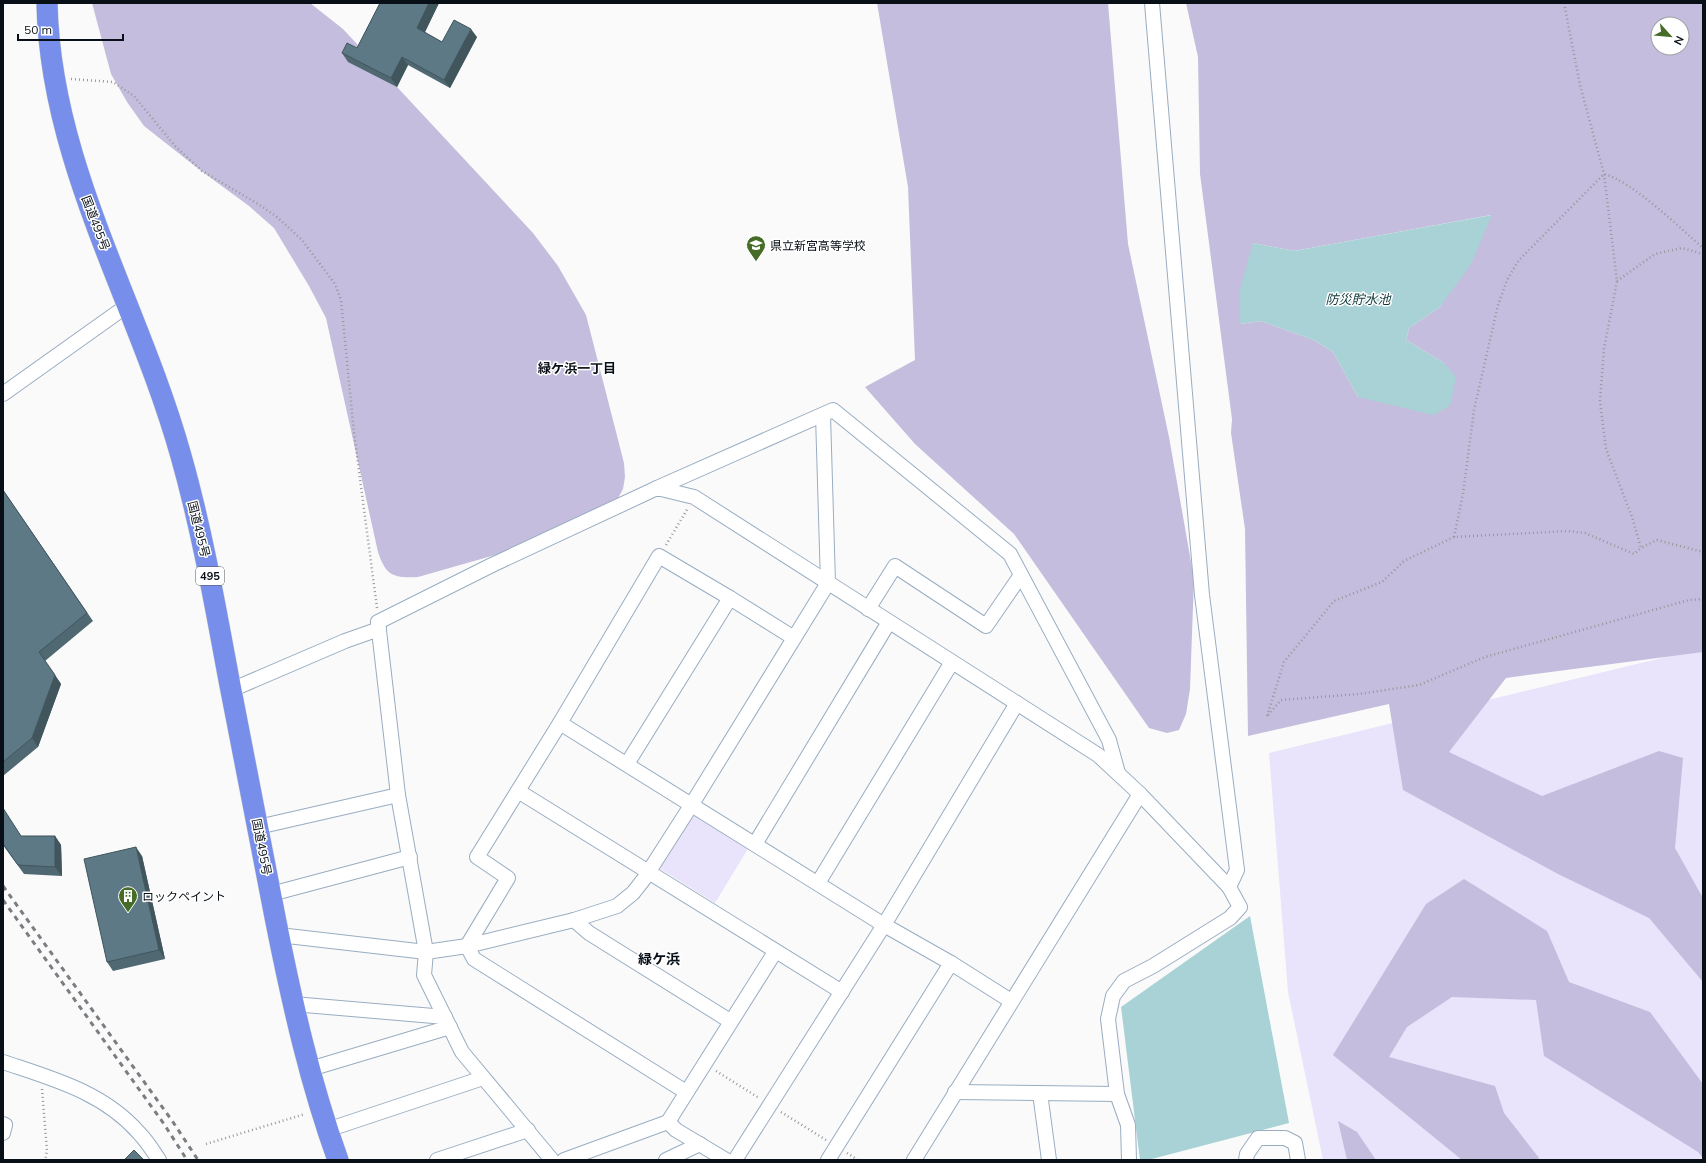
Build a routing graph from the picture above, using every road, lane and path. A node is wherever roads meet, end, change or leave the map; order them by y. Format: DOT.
graph roads {
  1 [pos="47,3"];
  2 [pos="1152,3"];
  3 [pos="1564,3"];
  4 [pos="55,78"];
  5 [pos="1604,174"];
  6 [pos="1703,248"];
  7 [pos="1703,254"];
  8 [pos="1617,281"];
  9 [pos="128,305"];
  10 [pos="3,394"];
  11 [pos="823,415"];
  12 [pos="657,488"];
  13 [pos="694,497"];
  14 [pos="1454,537"];
  15 [pos="1641,548"];
  16 [pos="1703,552"];
  17 [pos="659,556"];
  18 [pos="1021,575"];
  19 [pos="828,584"];
  20 [pos="730,598"];
  21 [pos="1703,599"];
  22 [pos="868,609"];
  23 [pos="889,622"];
  24 [pos="379,626"];
  25 [pos="794,638"];
  26 [pos="952,662"];
  27 [pos="231,690"];
  28 [pos="1017,703"];
  29 [pos="560,723"];
  30 [pos="628,764"];
  31 [pos="1118,773"];
  32 [pos="518,791"];
  33 [pos="1140,794"];
  34 [pos="398,795"];
  35 [pos="692,804"];
  36 [pos="258,827"];
  37 [pos="755,844"];
  38 [pos="410,857"];
  39 [pos="649,872"];
  40 [pos="818,883"];
  41 [pos="1228,887"];
  42 [pos="271,894"];
  43 [pos="574,920"];
  44 [pos="884,925"];
  45 [pos="279,935"];
  46 [pos="467,946"];
  47 [pos="426,952"];
  48 [pos="775,952"];
  49 [pos="951,963"];
  50 [pos="842,992"];
  51 [pos="1011,1001"];
  52 [pos="293,1004"];
  53 [pos="730,1021"];
  54 [pos="447,1022"];
  55 [pos="3,1062"];
  56 [pos="310,1069"];
  57 [pos="46,1077"];
  58 [pos="483,1078"];
  59 [pos="686,1092"];
  60 [pos="955,1092"];
  61 [pos="1040,1093"];
  62 [pos="1117,1094"];
  63 [pos="321,1109"];
  64 [pos="668,1122"];
  65 [pos="3,1124"];
  66 [pos="327,1130"];
  67 [pos="528,1130"];
  68 [pos="3,1132"];
  69 [pos="206,1144"];
  70 [pos="700,1144"];
  71 [pos="45,1160"];
  72 [pos="159,1160"];
  73 [pos="338,1160"];
  74 [pos="437,1160"];
  75 [pos="552,1160"];
  76 [pos="564,1160"];
  77 [pos="666,1160"];
  78 [pos="726,1160"];
  79 [pos="735,1160"];
  80 [pos="828,1160"];
  81 [pos="914,1160"];
  82 [pos="1049,1160"];
  83 [pos="1129,1160"];
  84 [pos="1246,1160"];
  85 [pos="1298,1160"];
  1 -- 4 [label="highway, 国道495号 / 495"];
  2 -- 41 [label="street"];
  3 -- 5 [label="path"];
  4 -- 9 [label="highway, 国道495号 / 495"];
  4 -- 24 [label="path"];
  5 -- 6 [label="path"];
  5 -- 8 [label="path"];
  5 -- 14 [label="path"];
  7 -- 8 [label="path"];
  8 -- 15 [label="path"];
  9 -- 10 [label="street"];
  9 -- 27 [label="highway, 国道495号 / 495"];
  11 -- 12 [label="street"];
  11 -- 18 [label="street"];
  11 -- 19 [label="street"];
  12 -- 13 [label="street"];
  12 -- 24 [label="street"];
  13 -- 17 [label="path"];
  13 -- 19 [label="street"];
  14 -- 15 [label="path"];
  14 -- 21 [label="path"];
  15 -- 16 [label="path"];
  17 -- 20 [label="street"];
  17 -- 29 [label="street"];
  18 -- 22 [label="street"];
  18 -- 31 [label="street"];
  19 -- 22 [label="street"];
  19 -- 25 [label="street"];
  20 -- 25 [label="street"];
  20 -- 30 [label="street"];
  22 -- 23 [label="street"];
  23 -- 26 [label="street"];
  23 -- 37 [label="street"];
  24 -- 27 [label="street"];
  24 -- 34 [label="street"];
  25 -- 35 [label="street"];
  26 -- 28 [label="street"];
  26 -- 40 [label="street"];
  27 -- 36 [label="highway, 国道495号 / 495"];
  28 -- 31 [label="street"];
  28 -- 44 [label="street"];
  29 -- 30 [label="street"];
  29 -- 32 [label="street"];
  30 -- 35 [label="street"];
  31 -- 33 [label="street"];
  32 -- 39 [label="street"];
  32 -- 46 [label="street"];
  33 -- 41 [label="street"];
  33 -- 51 [label="street"];
  34 -- 36 [label="street"];
  34 -- 38 [label="street"];
  35 -- 37 [label="street"];
  35 -- 39 [label="street"];
  36 -- 42 [label="highway, 国道495号 / 495"];
  37 -- 40 [label="street"];
  38 -- 42 [label="street"];
  38 -- 47 [label="street"];
  39 -- 43 [label="street"];
  39 -- 48 [label="street"];
  40 -- 44 [label="street"];
  41 -- 62 [label="street"];
  42 -- 45 [label="highway, 国道495号 / 495"];
  43 -- 46 [label="street"];
  43 -- 53 [label="street"];
  44 -- 49 [label="street"];
  44 -- 50 [label="street"];
  45 -- 47 [label="street"];
  45 -- 52 [label="highway, 国道495号 / 495"];
  46 -- 47 [label="street"];
  46 -- 59 [label="street"];
  47 -- 54 [label="street"];
  48 -- 50 [label="street"];
  48 -- 53 [label="street"];
  49 -- 51 [label="street"];
  49 -- 80 [label="street"];
  50 -- 79 [label="street"];
  51 -- 60 [label="street"];
  52 -- 54 [label="street"];
  52 -- 56 [label="highway, 国道495号 / 495"];
  53 -- 59 [label="street"];
  54 -- 56 [label="street"];
  54 -- 58 [label="street"];
  55 -- 57 [label="street"];
  56 -- 63 [label="highway, 国道495号 / 495"];
  57 -- 71 [label="path"];
  57 -- 72 [label="street"];
  58 -- 66 [label="street"];
  58 -- 67 [label="street"];
  59 -- 64 [label="street"];
  60 -- 61 [label="street"];
  60 -- 81 [label="street"];
  61 -- 62 [label="street"];
  61 -- 82 [label="street"];
  62 -- 83 [label="street"];
  63 -- 66 [label="highway, 国道495号 / 495"];
  63 -- 69 [label="path"];
  64 -- 70 [label="street"];
  64 -- 76 [label="street"];
  65 -- 68 [label="street"];
  66 -- 73 [label="highway, 国道495号 / 495"];
  67 -- 74 [label="street"];
  67 -- 75 [label="street"];
  70 -- 77 [label="street"];
  70 -- 78 [label="street"];
  84 -- 85 [label="street"];
}
